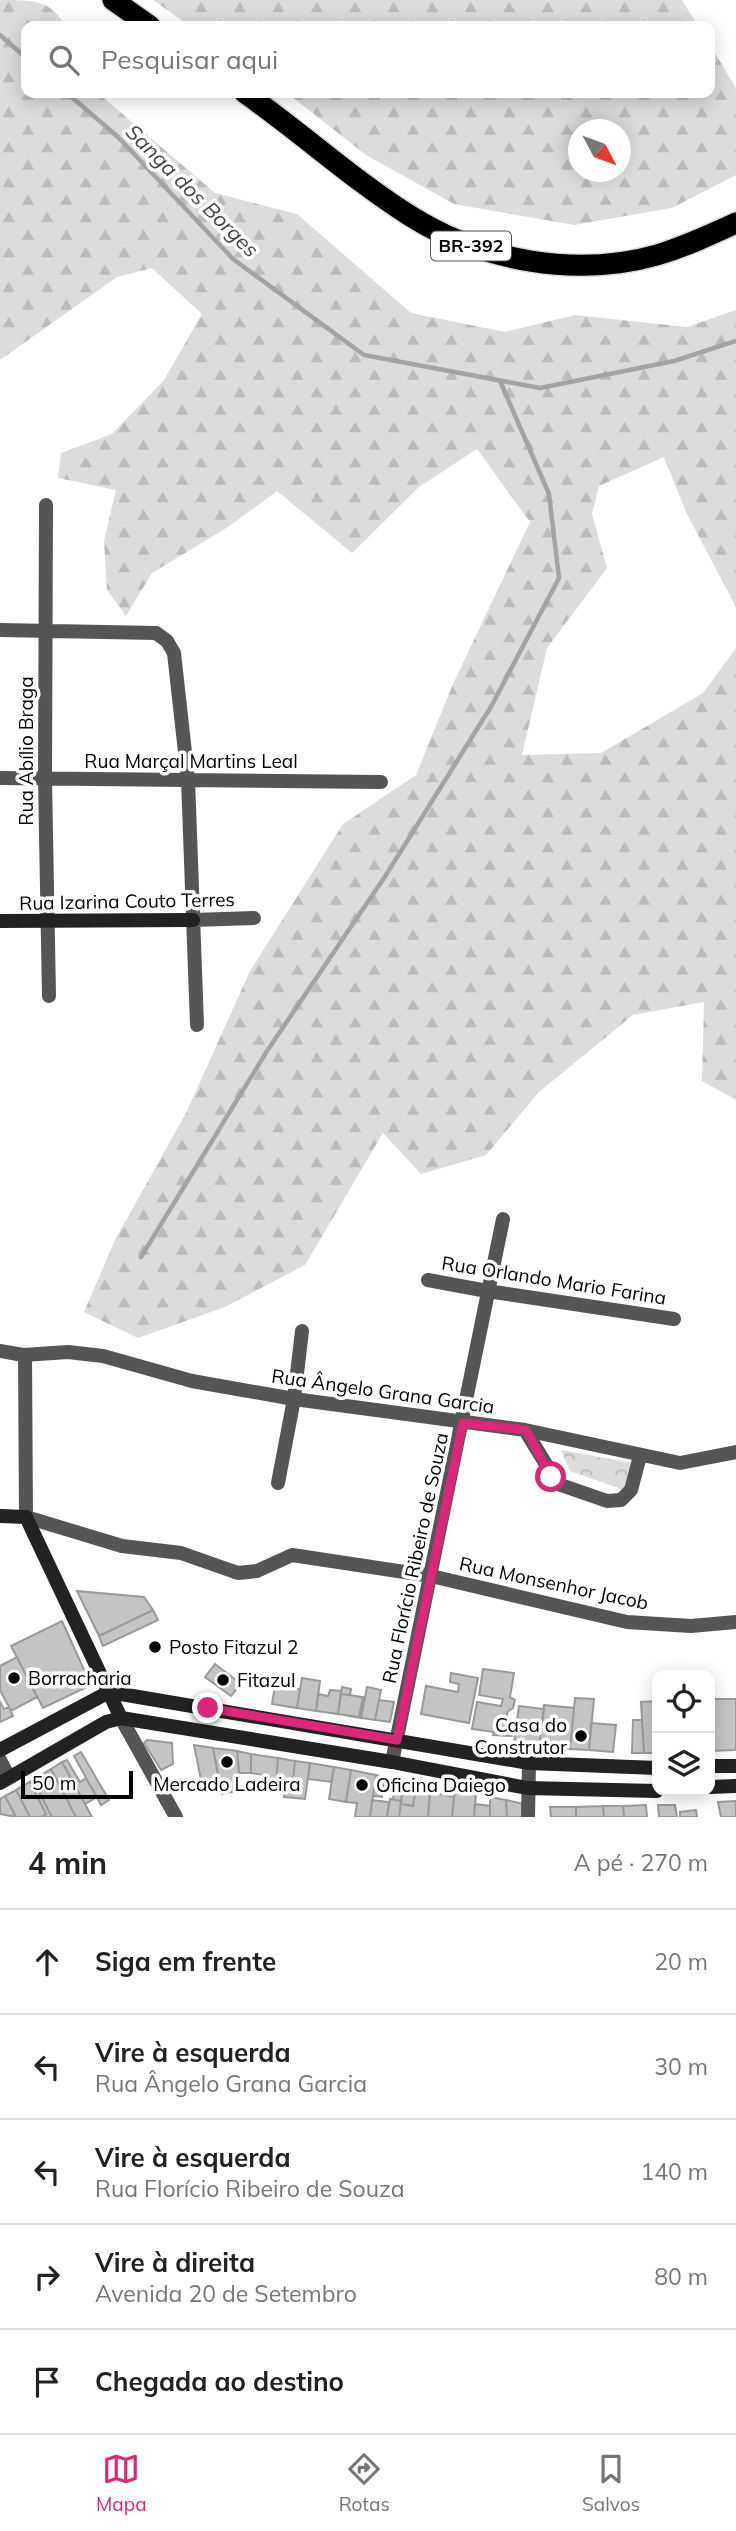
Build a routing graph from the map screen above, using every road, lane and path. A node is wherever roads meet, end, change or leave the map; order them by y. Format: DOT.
graph roads {
  1 [pos="113,0"];
  2 [pos="143,21"];
  3 [pos="252,98"];
  4 [pos="736,223"];
  5 [pos="46,505"];
  6 [pos="0,630"];
  7 [pos="45,630"];
  8 [pos="0,778"];
  9 [pos="45,779"];
  10 [pos="188,779"];
  11 [pos="381,782"];
  12 [pos="254,918"];
  13 [pos="193,920"];
  14 [pos="0,922"];
  15 [pos="48,922"];
  16 [pos="49,996"];
  17 [pos="197,1025"];
  18 [pos="503,1219"];
  19 [pos="428,1280"];
  20 [pos="486,1291"];
  21 [pos="674,1319"];
  22 [pos="302,1331"];
  23 [pos="0,1351"];
  24 [pos="24,1355"];
  25 [pos="294,1399"];
  26 [pos="463,1423"];
  27 [pos="526,1430"];
  28 [pos="736,1452"];
  29 [pos="640,1456"];
  30 [pos="278,1483"];
  31 [pos="0,1516"];
  32 [pos="26,1517"];
  33 [pos="431,1576"];
  34 [pos="736,1622"];
  35 [pos="109,1692"];
  36 [pos="208,1708"];
  37 [pos="121,1718"];
  38 [pos="206,1734"];
  39 [pos="397,1740"];
  40 [pos="0,1749"];
  41 [pos="0,1760"];
  42 [pos="392,1762"];
  43 [pos="529,1763"];
  44 [pos="715,1766"];
  45 [pos="736,1766"];
  46 [pos="652,1768"];
  47 [pos="5,1780"];
  48 [pos="736,1786"];
  49 [pos="715,1787"];
  50 [pos="527,1788"];
  51 [pos="652,1790"];
  52 [pos="176,1817"];
  53 [pos="528,1817"];
  1 -- 2 [label="highway"];
  3 -- 4 [label="highway, BR-392"];
  5 -- 7 [label="street, Rua Abílio Braga"];
  6 -- 7 [label="street"];
  7 -- 9 [label="street, Rua Abílio Braga"];
  7 -- 10 [label="street"];
  8 -- 9 [label="street, Rua Marçal Martins Leal"];
  9 -- 10 [label="street, Rua Marçal Martins Leal"];
  9 -- 15 [label="street, Rua Abílio Braga"];
  10 -- 11 [label="street, Rua Marçal Martins Leal"];
  10 -- 13 [label="street"];
  12 -- 13 [label="street, Rua Izarina Couto Terres"];
  13 -- 15 [label="main road, Rua Izarina Couto Terres"];
  13 -- 17 [label="street"];
  14 -- 15 [label="main road, Rua Izarina Couto Terres"];
  15 -- 16 [label="street, Rua Abílio Braga"];
  18 -- 20 [label="street, Rua Florício Ribeiro de Souza"];
  19 -- 20 [label="street, Rua Orlando Mario Farina"];
  20 -- 21 [label="street, Rua Orlando Mario Farina"];
  20 -- 26 [label="street, Rua Florício Ribeiro de Souza"];
  22 -- 25 [label="street"];
  23 -- 24 [label="street, Rua Ângelo Grana Garcia"];
  24 -- 25 [label="street, Rua Ângelo Grana Garcia"];
  24 -- 32 [label="street"];
  25 -- 26 [label="street, Rua Ângelo Grana Garcia"];
  25 -- 30 [label="street"];
  26 -- 27 [label="street, Rua Ângelo Grana Garcia"];
  26 -- 33 [label="street, Rua Florício Ribeiro de Souza"];
  27 -- 29 [label="street, Rua Ângelo Grana Garcia"];
  27 -- 29 [label="street"];
  28 -- 29 [label="street, Rua Ângelo Grana Garcia"];
  31 -- 32 [label="main road, Rua Monsenhor Jacob"];
  32 -- 33 [label="street, Rua Monsenhor Jacob"];
  32 -- 35 [label="main road"];
  33 -- 34 [label="street, Rua Monsenhor Jacob"];
  33 -- 39 [label="street, Rua Florício Ribeiro de Souza"];
  35 -- 36 [label="main road"];
  35 -- 37 [label="main road"];
  35 -- 40 [label="main road"];
  36 -- 38 [label="main road"];
  36 -- 39 [label="main road"];
  37 -- 38 [label="main road"];
  37 -- 47 [label="main road"];
  37 -- 52 [label="street"];
  38 -- 42 [label="main road"];
  39 -- 42 [label="street, Rua Florício Ribeiro de Souza"];
  39 -- 43 [label="main road"];
  41 -- 47 [label="street"];
  42 -- 50 [label="main road"];
  43 -- 46 [label="main road"];
  43 -- 50 [label="street"];
  44 -- 45 [label="main road"];
  48 -- 49 [label="main road"];
  50 -- 51 [label="main road"];
  50 -- 53 [label="street"];
}
